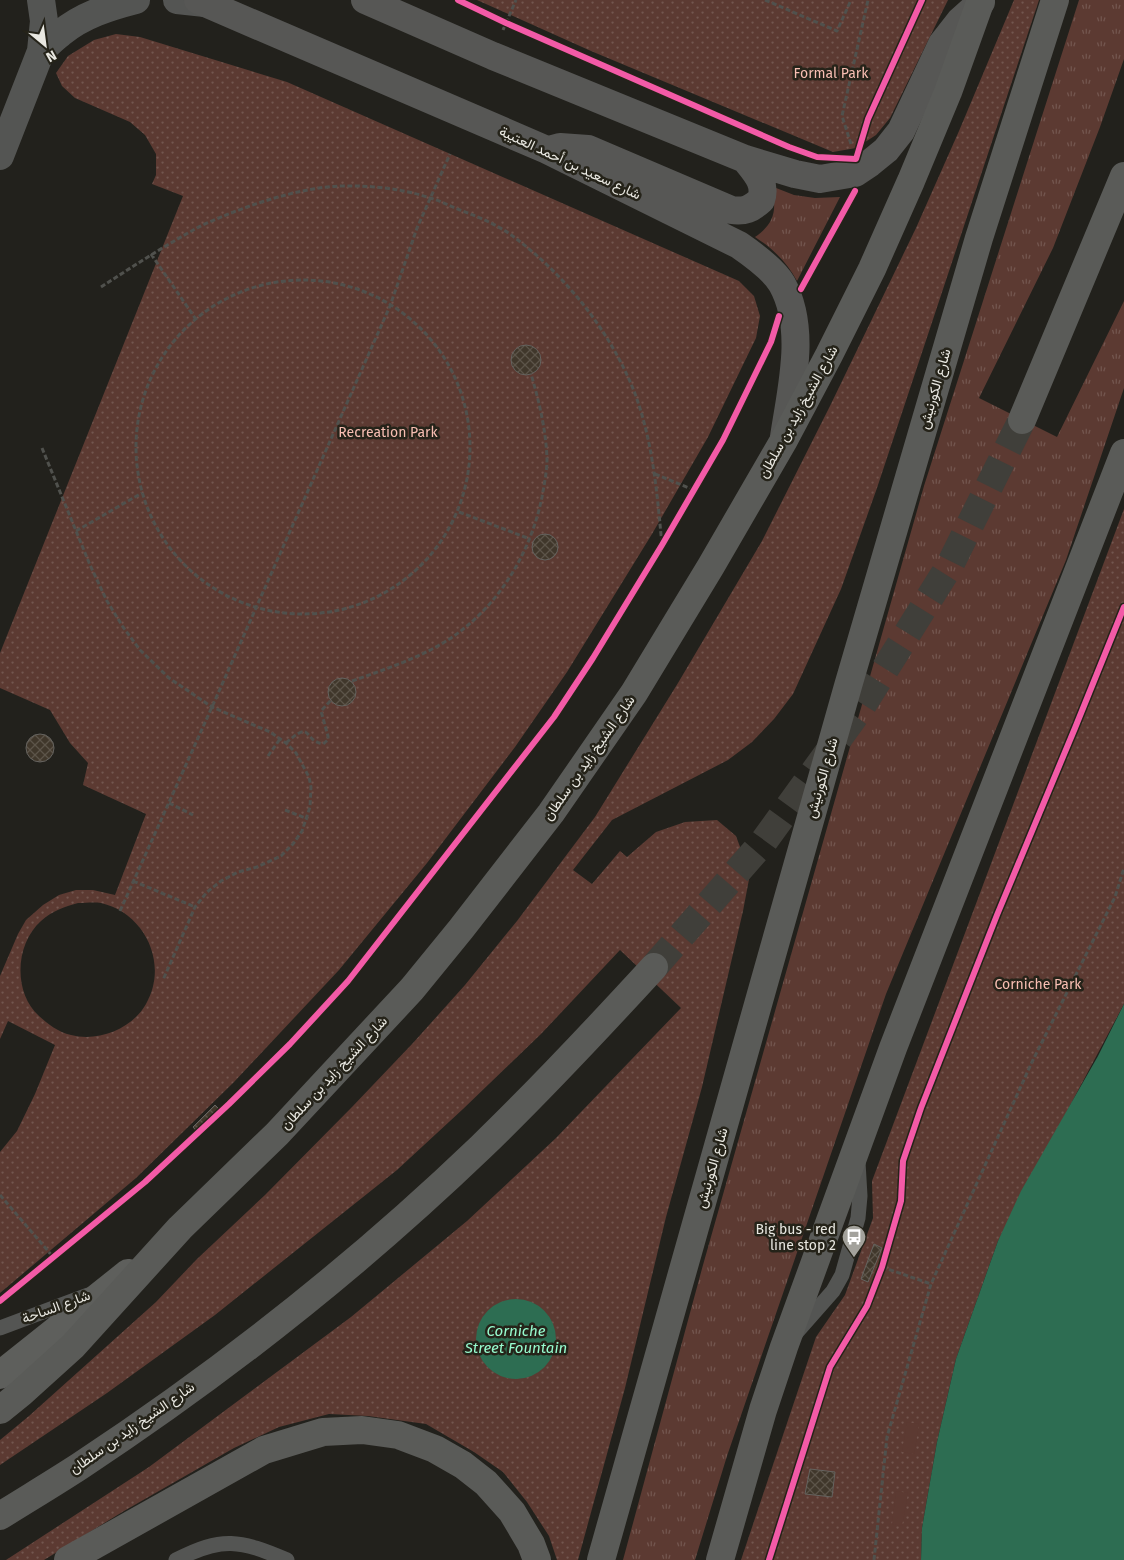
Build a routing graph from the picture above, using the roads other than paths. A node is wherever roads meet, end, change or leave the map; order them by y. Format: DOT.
graph roads {
  1 [pos="41,0"];
  2 [pos="136,0"];
  3 [pos="177,0"];
  4 [pos="1055,0"];
  5 [pos="202,1"];
  6 [pos="981,1"];
  7 [pos="370,2"];
  8 [pos="41,51"];
  9 [pos="547,150"];
  10 [pos="0,156"];
  11 [pos="744,159"];
  12 [pos="1124,176"];
  13 [pos="1022,420"];
  14 [pos="784,440"];
  15 [pos="1124,453"];
  16 [pos="654,967"];
  17 [pos="180,1228"];
  18 [pos="113,1286"];
  19 [pos="0,1328"];
  20 [pos="0,1375"];
  21 [pos="0,1410"];
  22 [pos="0,1516"];
  23 [pos="68,1560"];
  24 [pos="176,1560"];
  25 [pos="287,1560"];
  26 [pos="537,1560"];
  27 [pos="601,1560"];
  28 [pos="720,1560"];
  1 -- 8 [label="street"];
  2 -- 8 [label="street"];
  3 -- 5 [label="street"];
  4 -- 27 [label="highway, شارع الكورنيش"];
  5 -- 9 [label="main road, شارع سعيد بن أحمد العتيبة"];
  6 -- 11 [label="main road"];
  6 -- 14 [label="highway, شارع الشيخ زايد بن سلطان"];
  7 -- 11 [label="main road"];
  8 -- 10 [label="street"];
  9 -- 11 [label="main road"];
  9 -- 14 [label="main road, شارع سعيد بن أحمد العتيبة"];
  12 -- 13 [label="highway"];
  14 -- 17 [label="highway, شارع الشيخ زايد بن سلطان"];
  15 -- 28 [label="highway"];
  16 -- 22 [label="highway, شارع الشيخ زايد بن سلطان"];
  17 -- 18 [label="main road, شارع الشيخ زايد بن سلطان"];
  17 -- 21 [label="highway"];
  18 -- 19 [label="lane, شارع الساحة"];
  18 -- 20 [label="main road, شارع الشيخ زايد بن سلطان"];
  23 -- 26 [label="highway"];
  24 -- 25 [label="lane"];
}
